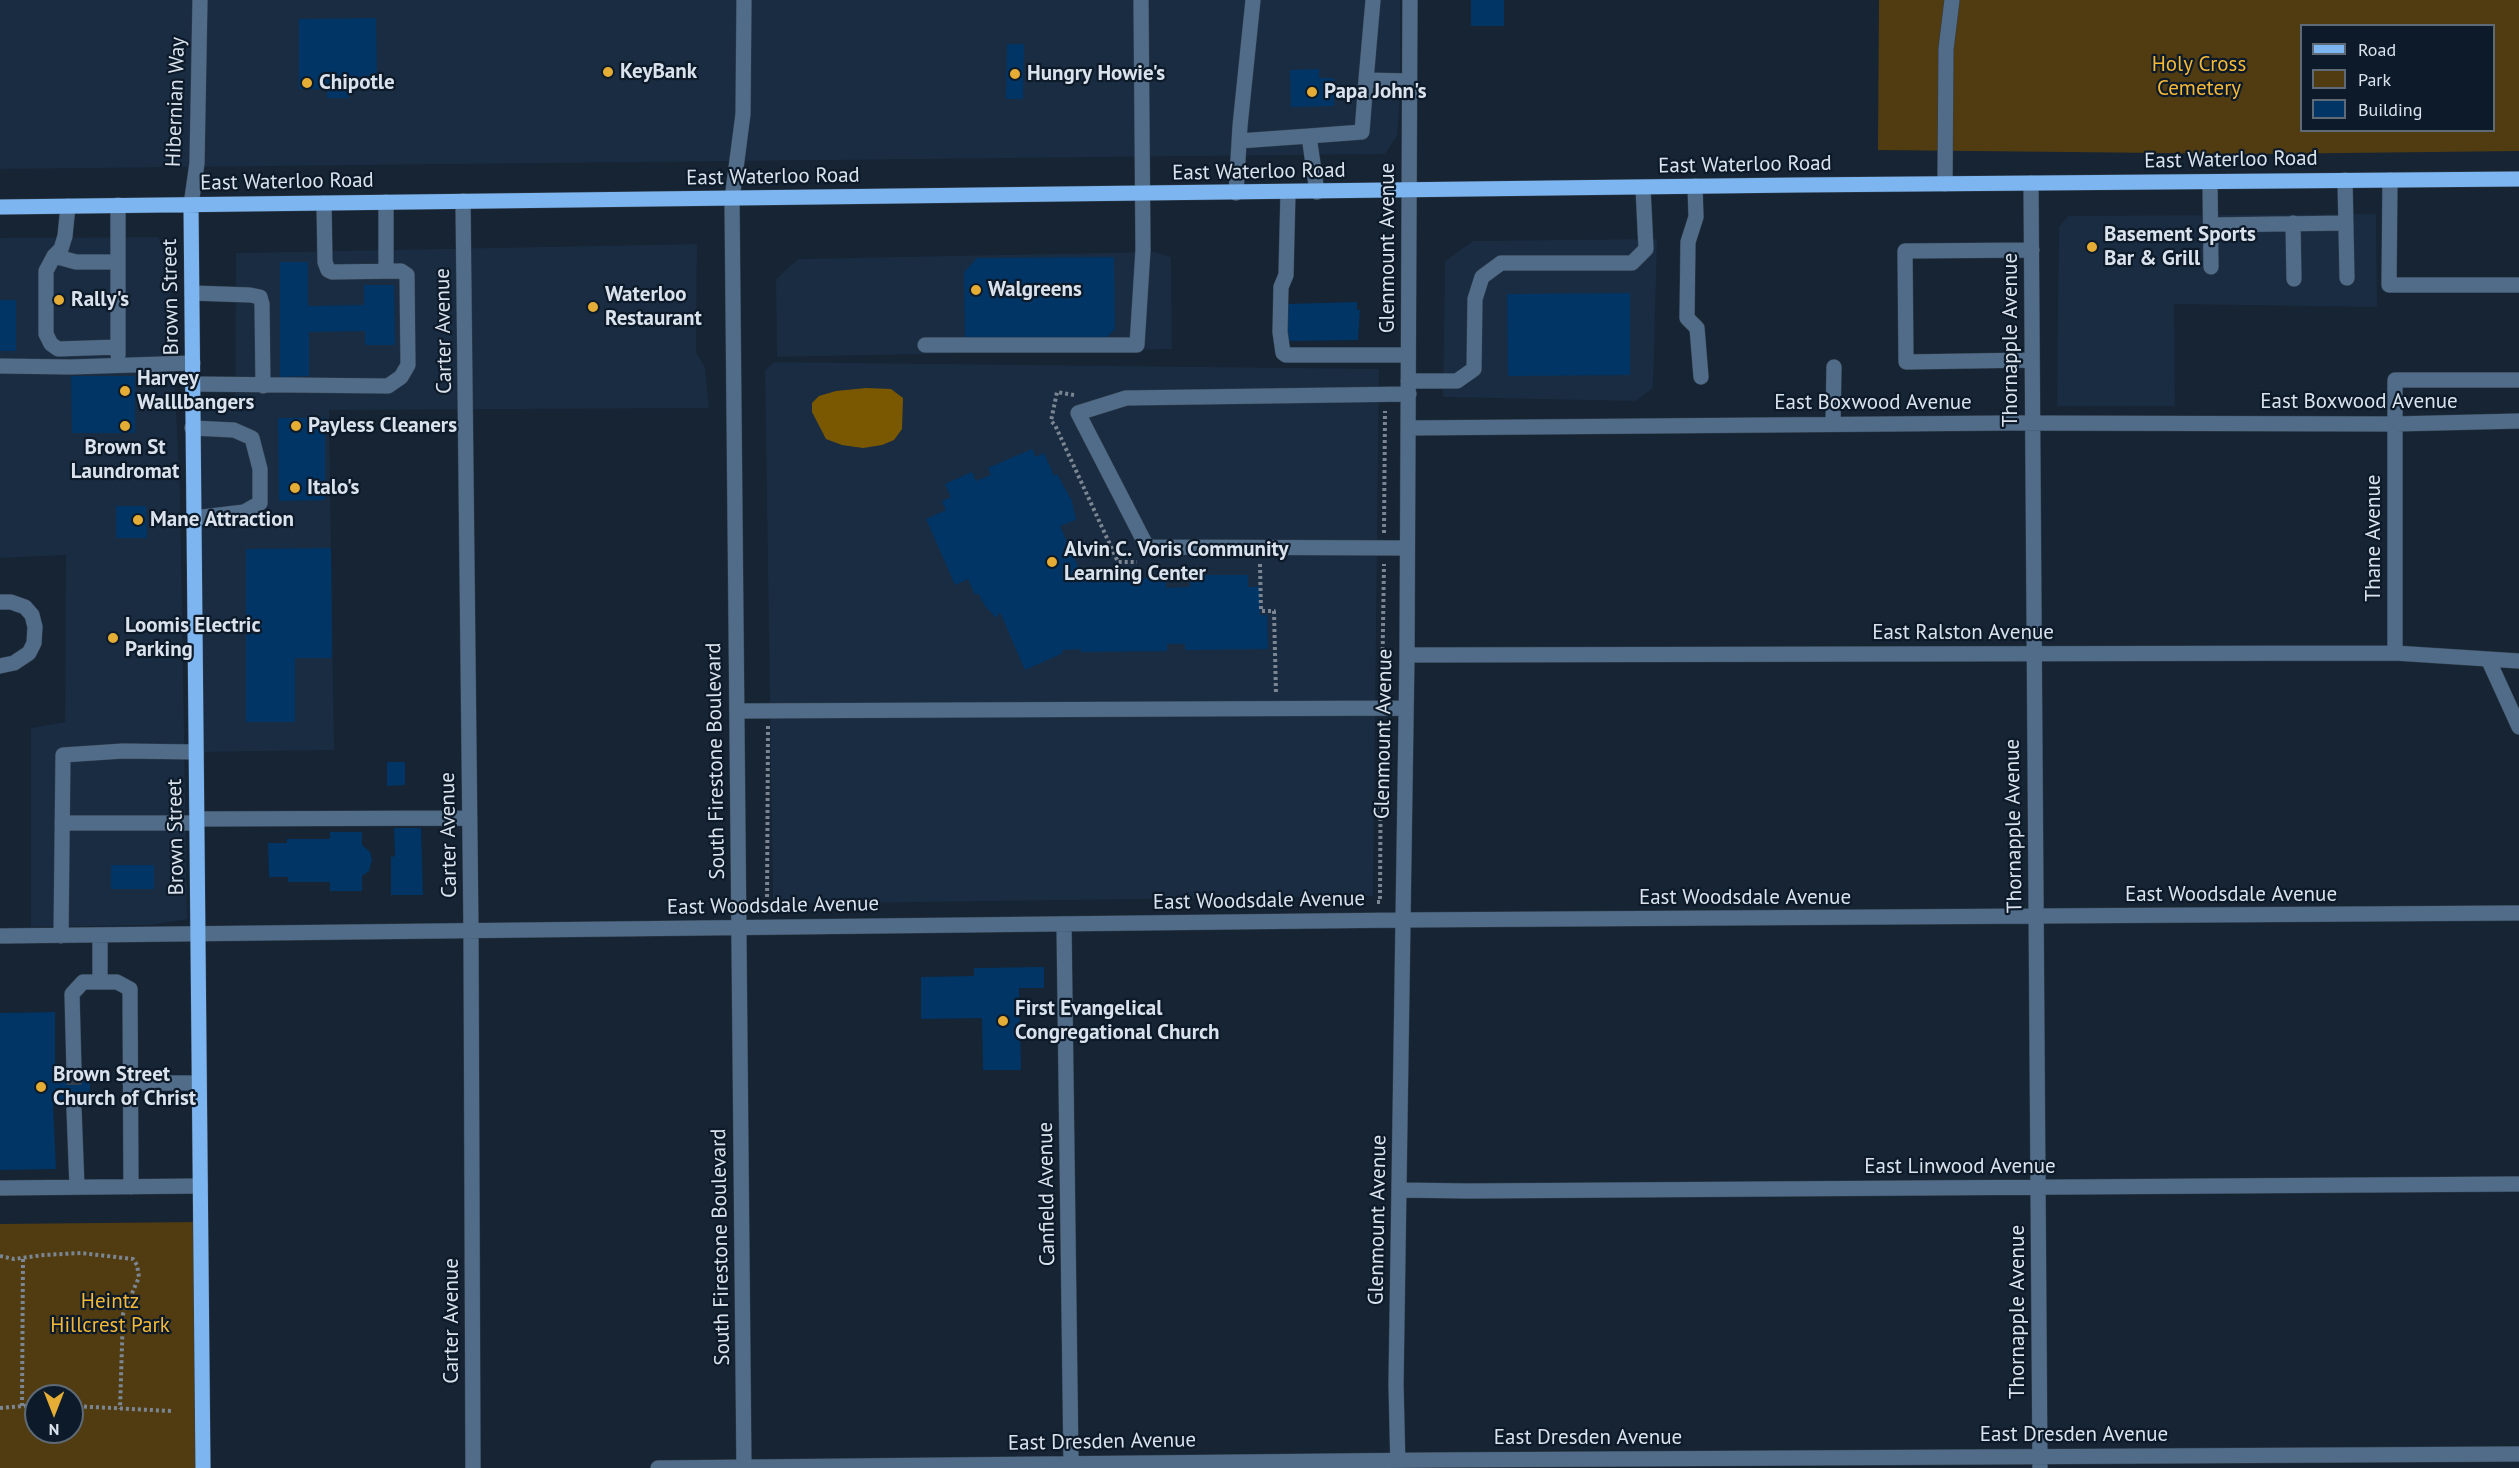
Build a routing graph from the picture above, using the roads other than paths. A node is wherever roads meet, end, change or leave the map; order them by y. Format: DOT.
graph roads {
  1 [pos="200,0"];
  2 [pos="744,0"];
  3 [pos="1142,0"];
  4 [pos="1253,0"];
  5 [pos="1373,0"];
  6 [pos="1410,0"];
  7 [pos="1952,0"];
  8 [pos="1366,80"];
  9 [pos="1410,81"];
  10 [pos="1309,136"];
  11 [pos="1239,141"];
  12 [pos="2519,179"];
  13 [pos="2345,180"];
  14 [pos="2390,180"];
  15 [pos="2210,182"];
  16 [pos="2031,183"];
  17 [pos="1945,184"];
  18 [pos="1695,186"];
  19 [pos="1643,188"];
  20 [pos="1409,191"];
  21 [pos="1288,192"];
  22 [pos="1317,192"];
  23 [pos="1236,193"];
  24 [pos="1142,194"];
  25 [pos="732,199"];
  26 [pos="463,201"];
  27 [pos="386,202"];
  28 [pos="324,203"];
  29 [pos="191,205"];
  30 [pos="68,206"];
  31 [pos="118,206"];
  32 [pos="0,207"];
  33 [pos="2293,223"];
  34 [pos="2346,223"];
  35 [pos="2211,225"];
  36 [pos="2032,250"];
  37 [pos="54,256"];
  38 [pos="118,262"];
  39 [pos="2211,267"];
  40 [pos="386,271"];
  41 [pos="2347,278"];
  42 [pos="2294,279"];
  43 [pos="2519,285"];
  44 [pos="192,294"];
  45 [pos="925,345"];
  46 [pos="118,347"];
  47 [pos="1408,355"];
  48 [pos="2032,360"];
  49 [pos="193,363"];
  50 [pos="0,366"];
  51 [pos="118,366"];
  52 [pos="1834,367"];
  53 [pos="1701,377"];
  54 [pos="2519,381"];
  55 [pos="192,384"];
  56 [pos="263,386"];
  57 [pos="1408,387"];
  58 [pos="2519,421"];
  59 [pos="2032,423"];
  60 [pos="1833,424"];
  61 [pos="2395,424"];
  62 [pos="1408,428"];
  63 [pos="192,429"];
  64 [pos="194,518"];
  65 [pos="1406,548"];
  66 [pos="0,602"];
  67 [pos="2395,652"];
  68 [pos="2033,654"];
  69 [pos="1407,655"];
  70 [pos="2488,659"];
  71 [pos="2519,661"];
  72 [pos="0,666"];
  73 [pos="1406,708"];
  74 [pos="737,711"];
  75 [pos="2519,726"];
  76 [pos="196,752"];
  77 [pos="470,818"];
  78 [pos="197,821"];
  79 [pos="62,823"];
  80 [pos="2519,913"];
  81 [pos="2036,917"];
  82 [pos="1403,920"];
  83 [pos="1064,924"];
  84 [pos="739,927"];
  85 [pos="471,931"];
  86 [pos="198,934"];
  87 [pos="100,935"];
  88 [pos="0,936"];
  89 [pos="61,936"];
  90 [pos="100,981"];
  91 [pos="74,1070"];
  92 [pos="130,1083"];
  93 [pos="199,1083"];
  94 [pos="74,1109"];
  95 [pos="2519,1184"];
  96 [pos="131,1186"];
  97 [pos="200,1186"];
  98 [pos="77,1187"];
  99 [pos="2038,1187"];
  100 [pos="0,1188"];
  101 [pos="1400,1190"];
  102 [pos="2519,1454"];
  103 [pos="2039,1462"];
  104 [pos="1071,1463"];
  105 [pos="1398,1464"];
  106 [pos="203,1468"];
  107 [pos="473,1468"];
  108 [pos="658,1468"];
  109 [pos="744,1468"];
  1 -- 29 [label="street, Hibernian Way"];
  2 -- 25 [label="street, South Firestone Boulevard"];
  3 -- 24 [label="street"];
  4 -- 11 [label="street"];
  5 -- 8 [label="street"];
  6 -- 9 [label="street, Glenmount Avenue"];
  7 -- 17 [label="street"];
  8 -- 9 [label="street"];
  8 -- 10 [label="street"];
  9 -- 20 [label="street, Glenmount Avenue"];
  10 -- 11 [label="street"];
  10 -- 22 [label="street"];
  11 -- 23 [label="street"];
  12 -- 14 [label="main road, East Waterloo Road"];
  13 -- 14 [label="main road, East Waterloo Road"];
  13 -- 15 [label="main road, East Waterloo Road"];
  13 -- 34 [label="street"];
  14 -- 43 [label="street"];
  15 -- 16 [label="main road, East Waterloo Road"];
  15 -- 35 [label="street"];
  16 -- 17 [label="main road, East Waterloo Road"];
  16 -- 36 [label="street, Thornapple Avenue"];
  17 -- 18 [label="main road, East Waterloo Road"];
  18 -- 19 [label="main road, East Waterloo Road"];
  18 -- 53 [label="street"];
  19 -- 20 [label="main road, East Waterloo Road"];
  19 -- 57 [label="street"];
  20 -- 22 [label="main road, East Waterloo Road"];
  20 -- 47 [label="street, Glenmount Avenue"];
  21 -- 22 [label="main road, East Waterloo Road"];
  21 -- 23 [label="main road, East Waterloo Road"];
  21 -- 47 [label="street"];
  23 -- 24 [label="main road, East Waterloo Road"];
  24 -- 25 [label="main road, East Waterloo Road"];
  24 -- 45 [label="street"];
  25 -- 26 [label="main road, East Waterloo Road"];
  25 -- 74 [label="street, South Firestone Boulevard"];
  26 -- 27 [label="main road, East Waterloo Road"];
  26 -- 77 [label="street, Carter Avenue"];
  27 -- 28 [label="main road, East Waterloo Road"];
  27 -- 40 [label="street"];
  28 -- 29 [label="main road, East Waterloo Road"];
  28 -- 40 [label="street"];
  29 -- 31 [label="main road, East Waterloo Road"];
  29 -- 44 [label="main road, Brown Street"];
  30 -- 31 [label="main road, East Waterloo Road"];
  30 -- 32 [label="main road, East Waterloo Road"];
  30 -- 37 [label="street"];
  31 -- 38 [label="street"];
  33 -- 34 [label="street"];
  33 -- 35 [label="street"];
  33 -- 42 [label="street"];
  34 -- 41 [label="street"];
  35 -- 39 [label="street"];
  36 -- 48 [label="street, Thornapple Avenue"];
  36 -- 48 [label="street"];
  37 -- 38 [label="street"];
  37 -- 46 [label="street"];
  38 -- 46 [label="street"];
  40 -- 56 [label="street"];
  44 -- 49 [label="main road, Brown Street"];
  44 -- 56 [label="street"];
  46 -- 51 [label="street"];
  47 -- 57 [label="street, Glenmount Avenue"];
  48 -- 59 [label="street, Thornapple Avenue"];
  49 -- 51 [label="street"];
  49 -- 55 [label="main road, Brown Street"];
  50 -- 51 [label="street"];
  52 -- 60 [label="street"];
  54 -- 61 [label="street, Thane Avenue"];
  55 -- 56 [label="street"];
  55 -- 63 [label="main road, Brown Street"];
  57 -- 62 [label="street, Glenmount Avenue"];
  57 -- 65 [label="street"];
  58 -- 61 [label="street, East Boxwood Avenue"];
  59 -- 60 [label="street, East Boxwood Avenue"];
  59 -- 61 [label="street, East Boxwood Avenue"];
  59 -- 68 [label="street, Thornapple Avenue"];
  60 -- 62 [label="street, East Boxwood Avenue"];
  61 -- 67 [label="street, Thane Avenue"];
  62 -- 65 [label="street, Glenmount Avenue"];
  63 -- 64 [label="main road, Brown Street"];
  63 -- 64 [label="street"];
  64 -- 76 [label="main road, Brown Street"];
  65 -- 69 [label="street, Glenmount Avenue"];
  66 -- 72 [label="street"];
  67 -- 68 [label="street, East Ralston Avenue"];
  67 -- 70 [label="street, East Ralston Avenue"];
  68 -- 69 [label="street, East Ralston Avenue"];
  68 -- 81 [label="street, Thornapple Avenue"];
  69 -- 73 [label="street, Glenmount Avenue"];
  70 -- 71 [label="street, East Ralston Avenue"];
  70 -- 75 [label="street"];
  73 -- 74 [label="street"];
  73 -- 82 [label="street, Glenmount Avenue"];
  74 -- 84 [label="street, South Firestone Boulevard"];
  76 -- 78 [label="main road, Brown Street"];
  76 -- 79 [label="street"];
  77 -- 78 [label="street"];
  77 -- 85 [label="street, Carter Avenue"];
  78 -- 79 [label="street"];
  78 -- 86 [label="main road, Brown Street"];
  79 -- 89 [label="street"];
  80 -- 81 [label="street, East Woodsdale Avenue"];
  81 -- 82 [label="street, East Woodsdale Avenue"];
  81 -- 99 [label="street, Thornapple Avenue"];
  82 -- 83 [label="street, East Woodsdale Avenue"];
  82 -- 101 [label="street, Glenmount Avenue"];
  83 -- 84 [label="street, East Woodsdale Avenue"];
  83 -- 104 [label="street, Canfield Avenue"];
  84 -- 85 [label="street, East Woodsdale Avenue"];
  84 -- 109 [label="street, South Firestone Boulevard"];
  85 -- 86 [label="street, East Woodsdale Avenue"];
  85 -- 107 [label="street, Carter Avenue"];
  86 -- 87 [label="street, East Woodsdale Avenue"];
  86 -- 93 [label="main road, Brown Street"];
  87 -- 89 [label="street, East Woodsdale Avenue"];
  87 -- 90 [label="street"];
  88 -- 89 [label="street, East Woodsdale Avenue"];
  90 -- 91 [label="street"];
  90 -- 92 [label="street"];
  92 -- 93 [label="street"];
  92 -- 96 [label="street"];
  93 -- 97 [label="main road, Brown Street"];
  94 -- 98 [label="street"];
  95 -- 99 [label="street, East Linwood Avenue"];
  96 -- 97 [label="street"];
  96 -- 98 [label="street"];
  97 -- 106 [label="main road, Brown Street"];
  98 -- 100 [label="street"];
  99 -- 101 [label="street, East Linwood Avenue"];
  99 -- 103 [label="street, Thornapple Avenue"];
  101 -- 105 [label="street, Glenmount Avenue"];
  102 -- 103 [label="street, East Dresden Avenue"];
  103 -- 105 [label="street, East Dresden Avenue"];
  104 -- 105 [label="street, East Dresden Avenue"];
  104 -- 109 [label="street, East Dresden Avenue"];
  108 -- 109 [label="street, East Dresden Avenue"];
}
